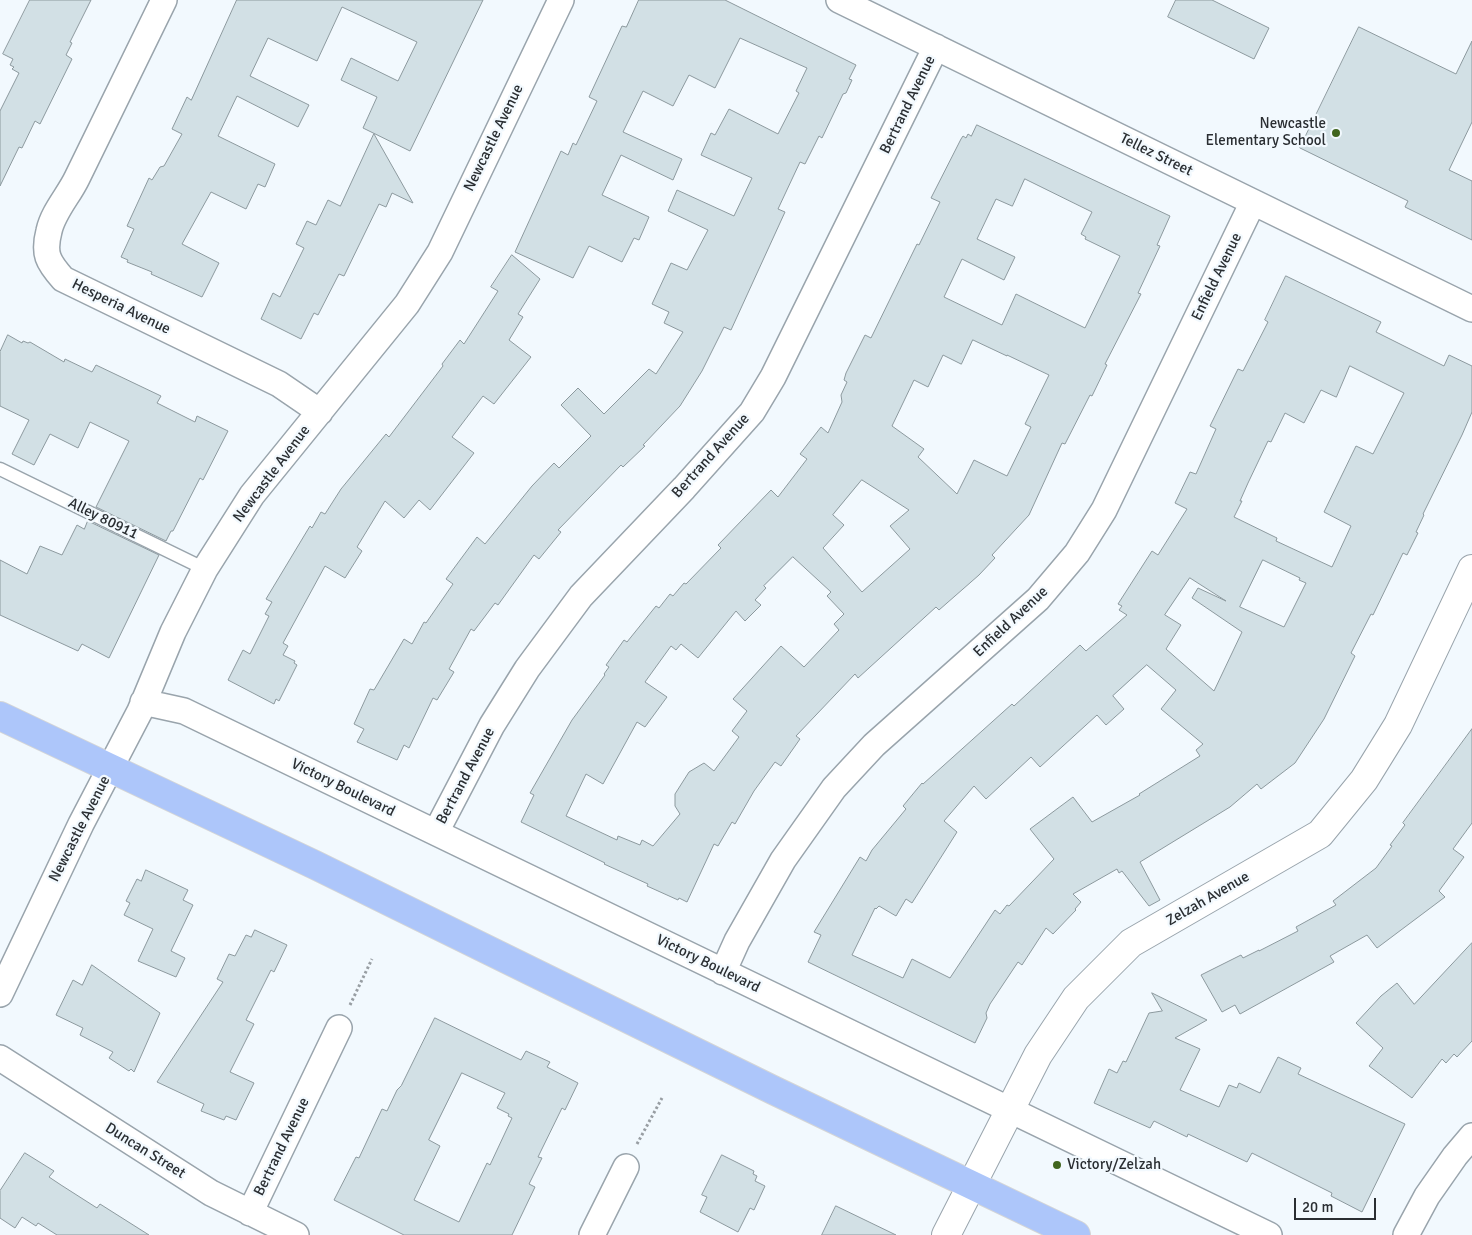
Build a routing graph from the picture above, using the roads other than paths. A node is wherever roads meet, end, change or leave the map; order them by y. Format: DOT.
graph roads {
  1 [pos="164,0"];
  2 [pos="561,0"];
  3 [pos="839,0"];
  4 [pos="936,47"];
  5 [pos="1253,202"];
  6 [pos="1472,309"];
  7 [pos="320,412"];
  8 [pos="0,469"];
  9 [pos="205,569"];
  10 [pos="1472,569"];
  11 [pos="143,702"];
  12 [pos="0,716"];
  13 [pos="111,768"];
  14 [pos="436,832"];
  15 [pos="723,972"];
  16 [pos="0,994"];
  17 [pos="339,1028"];
  18 [pos="0,1058"];
  19 [pos="1010,1110"];
  20 [pos="1472,1136"];
  21 [pos="626,1167"];
  22 [pos="972,1184"];
  23 [pos="250,1213"];
  24 [pos="296,1235"];
  25 [pos="592,1235"];
  26 [pos="946,1235"];
  27 [pos="1076,1235"];
  28 [pos="1269,1235"];
  29 [pos="1406,1235"];
  1 -- 7 [label="street, Hesperia Avenue"];
  2 -- 7 [label="street, Newcastle Avenue"];
  3 -- 4 [label="street, Tellez Street"];
  4 -- 5 [label="street, Tellez Street"];
  4 -- 14 [label="street, Bertrand Avenue"];
  5 -- 6 [label="street, Tellez Street"];
  5 -- 15 [label="street, Enfield Avenue"];
  7 -- 9 [label="street, Newcastle Avenue"];
  8 -- 9 [label="lane, Alley 80911"];
  9 -- 11 [label="street, Newcastle Avenue"];
  10 -- 19 [label="street, Zelzah Avenue"];
  11 -- 13 [label="street, Newcastle Avenue"];
  11 -- 14 [label="street, Victory Boulevard"];
  12 -- 13 [label="main road"];
  13 -- 16 [label="street, Newcastle Avenue"];
  13 -- 22 [label="main road"];
  14 -- 15 [label="street, Victory Boulevard"];
  15 -- 19 [label="street, Victory Boulevard"];
  17 -- 23 [label="street, Bertrand Avenue"];
  18 -- 23 [label="street, Duncan Street"];
  19 -- 22 [label="street, Zelzah Avenue"];
  19 -- 28 [label="street, Victory Boulevard"];
  20 -- 29 [label="street"];
  21 -- 25 [label="street"];
  22 -- 26 [label="street, Zelzah Avenue"];
  22 -- 27 [label="main road"];
  23 -- 24 [label="street, Duncan Street"];
}
